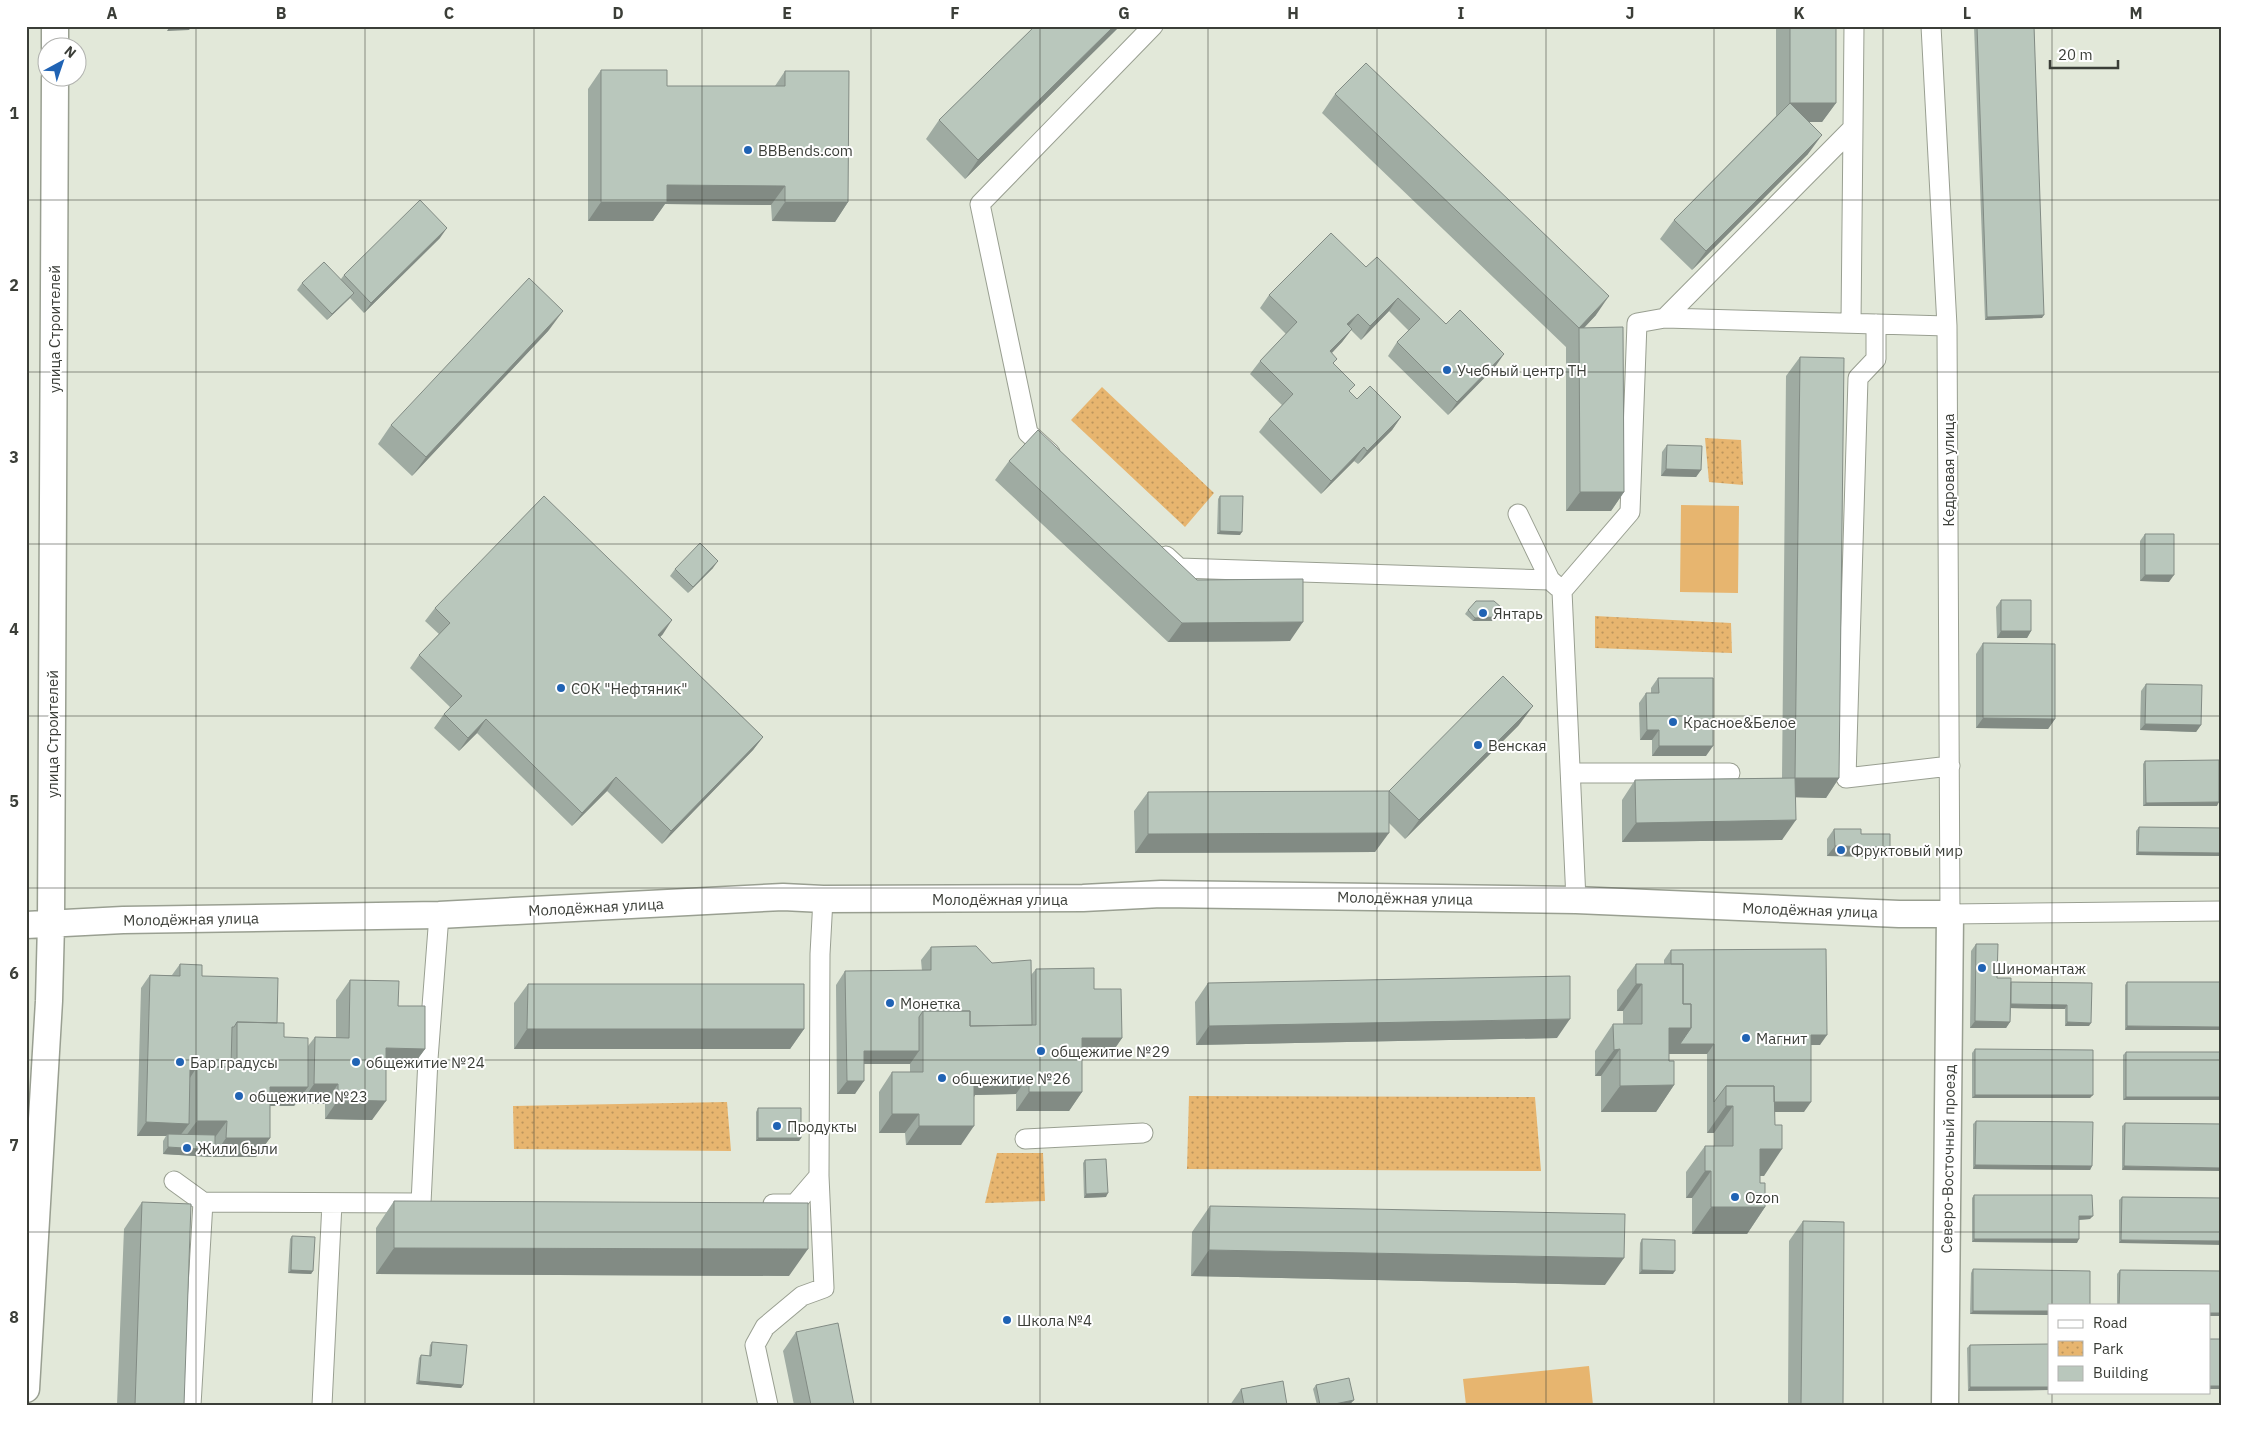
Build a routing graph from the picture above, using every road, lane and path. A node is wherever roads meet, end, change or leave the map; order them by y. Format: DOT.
graph roads {
  1 [pos="1153,26"];
  2 [pos="1854,26"];
  3 [pos="1931,26"];
  4 [pos="54,88"];
  5 [pos="1853,128"];
  6 [pos="1665,318"];
  7 [pos="1851,323"];
  8 [pos="1876,324"];
  9 [pos="1947,326"];
  10 [pos="1064,465"];
  11 [pos="1518,514"];
  12 [pos="1150,542"];
  13 [pos="1556,585"];
  14 [pos="1950,766"];
  15 [pos="1571,773"];
  16 [pos="1730,773"];
  17 [pos="823,899"];
  18 [pos="1576,900"];
  19 [pos="2222,911"];
  20 [pos="1950,914"];
  21 [pos="439,915"];
  22 [pos="39,925"];
  23 [pos="1142,1133"];
  24 [pos="1026,1139"];
  25 [pos="819,1176"];
  26 [pos="174,1181"];
  27 [pos="203,1202"];
  28 [pos="332,1203"];
  29 [pos="421,1203"];
  30 [pos="441,1203"];
  31 [pos="756,1204"];
  32 [pos="26,1389"];
  33 [pos="191,1405"];
  34 [pos="322,1405"];
  35 [pos="768,1405"];
  36 [pos="1945,1405"];
  1 -- 10 [label="street"];
  2 -- 5 [label="street"];
  3 -- 9 [label="street, Кедровая улица"];
  4 -- 22 [label="street, улица Строителей"];
  5 -- 6 [label="street"];
  5 -- 7 [label="street"];
  6 -- 7 [label="street"];
  6 -- 13 [label="street"];
  7 -- 8 [label="street"];
  8 -- 9 [label="street"];
  8 -- 14 [label="street"];
  9 -- 14 [label="street, Кедровая улица"];
  11 -- 13 [label="street"];
  12 -- 13 [label="street"];
  13 -- 15 [label="street"];
  14 -- 20 [label="street, Кедровая улица"];
  15 -- 16 [label="street"];
  15 -- 18 [label="street"];
  17 -- 18 [label="street, Молодёжная улица"];
  17 -- 21 [label="street, Молодёжная улица"];
  17 -- 25 [label="street"];
  18 -- 20 [label="street, Молодёжная улица"];
  19 -- 20 [label="street"];
  20 -- 36 [label="street, Северо-Восточный проезд"];
  21 -- 22 [label="street, Молодёжная улица"];
  21 -- 29 [label="street"];
  22 -- 32 [label="street, улица Строителей"];
  23 -- 24 [label="street"];
  25 -- 31 [label="street"];
  25 -- 35 [label="street"];
  26 -- 27 [label="street"];
  27 -- 28 [label="street"];
  27 -- 33 [label="street"];
  28 -- 29 [label="street"];
  28 -- 34 [label="street"];
  29 -- 30 [label="street"];
}
